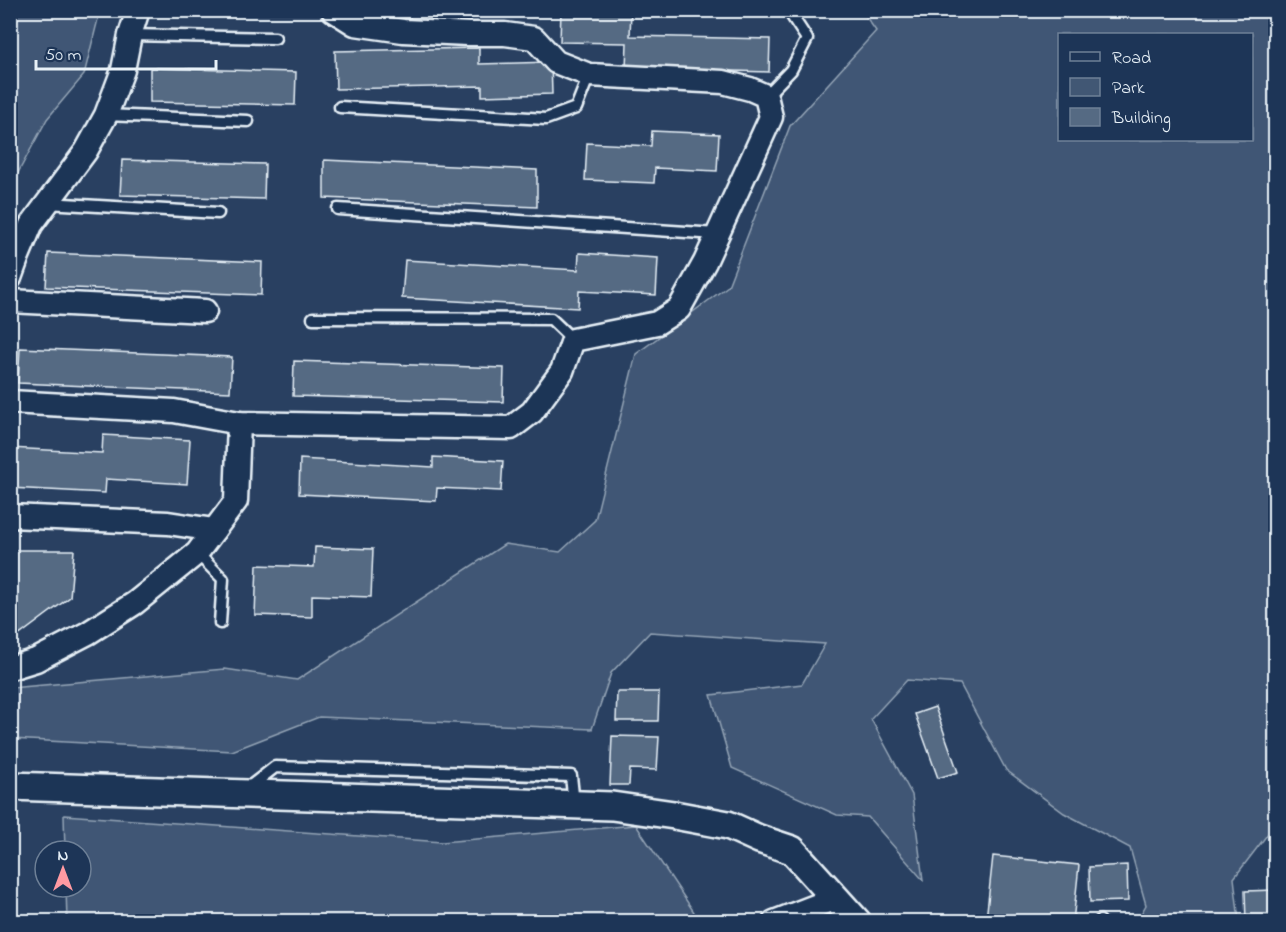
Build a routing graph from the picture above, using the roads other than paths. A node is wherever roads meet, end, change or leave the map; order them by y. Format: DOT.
graph roads {
  1 [pos="138,10"];
  2 [pos="333,10"];
  3 [pos="788,10"];
  4 [pos="130,35"];
  5 [pos="275,38"];
  6 [pos="589,75"];
  7 [pos="766,96"];
  8 [pos="340,107"];
  9 [pos="106,115"];
  10 [pos="248,121"];
  11 [pos="46,203"];
  12 [pos="338,209"];
  13 [pos="218,213"];
  14 [pos="717,234"];
  15 [pos="10,278"];
  16 [pos="10,301"];
  17 [pos="205,310"];
  18 [pos="313,318"];
  19 [pos="573,340"];
  20 [pos="10,402"];
  21 [pos="239,423"];
  22 [pos="10,516"];
  23 [pos="214,530"];
  24 [pos="196,553"];
  25 [pos="220,623"];
  26 [pos="10,668"];
  27 [pos="10,786"];
  28 [pos="836,898"];
  29 [pos="774,921"];
  30 [pos="857,921"];
  1 -- 4 [label="street"];
  2 -- 6 [label="street"];
  3 -- 7 [label="lane"];
  4 -- 5 [label="lane"];
  4 -- 9 [label="street"];
  6 -- 7 [label="street"];
  6 -- 8 [label="lane"];
  7 -- 14 [label="street"];
  9 -- 10 [label="lane"];
  9 -- 11 [label="street"];
  11 -- 13 [label="lane"];
  11 -- 15 [label="street"];
  12 -- 14 [label="lane"];
  14 -- 19 [label="street"];
  16 -- 17 [label="street"];
  18 -- 19 [label="lane"];
  19 -- 21 [label="street"];
  20 -- 21 [label="street"];
  21 -- 23 [label="street"];
  22 -- 23 [label="street"];
  23 -- 24 [label="street"];
  24 -- 25 [label="lane"];
  24 -- 26 [label="street"];
  27 -- 28 [label="street"];
  28 -- 29 [label="street"];
  28 -- 30 [label="street"];
}
